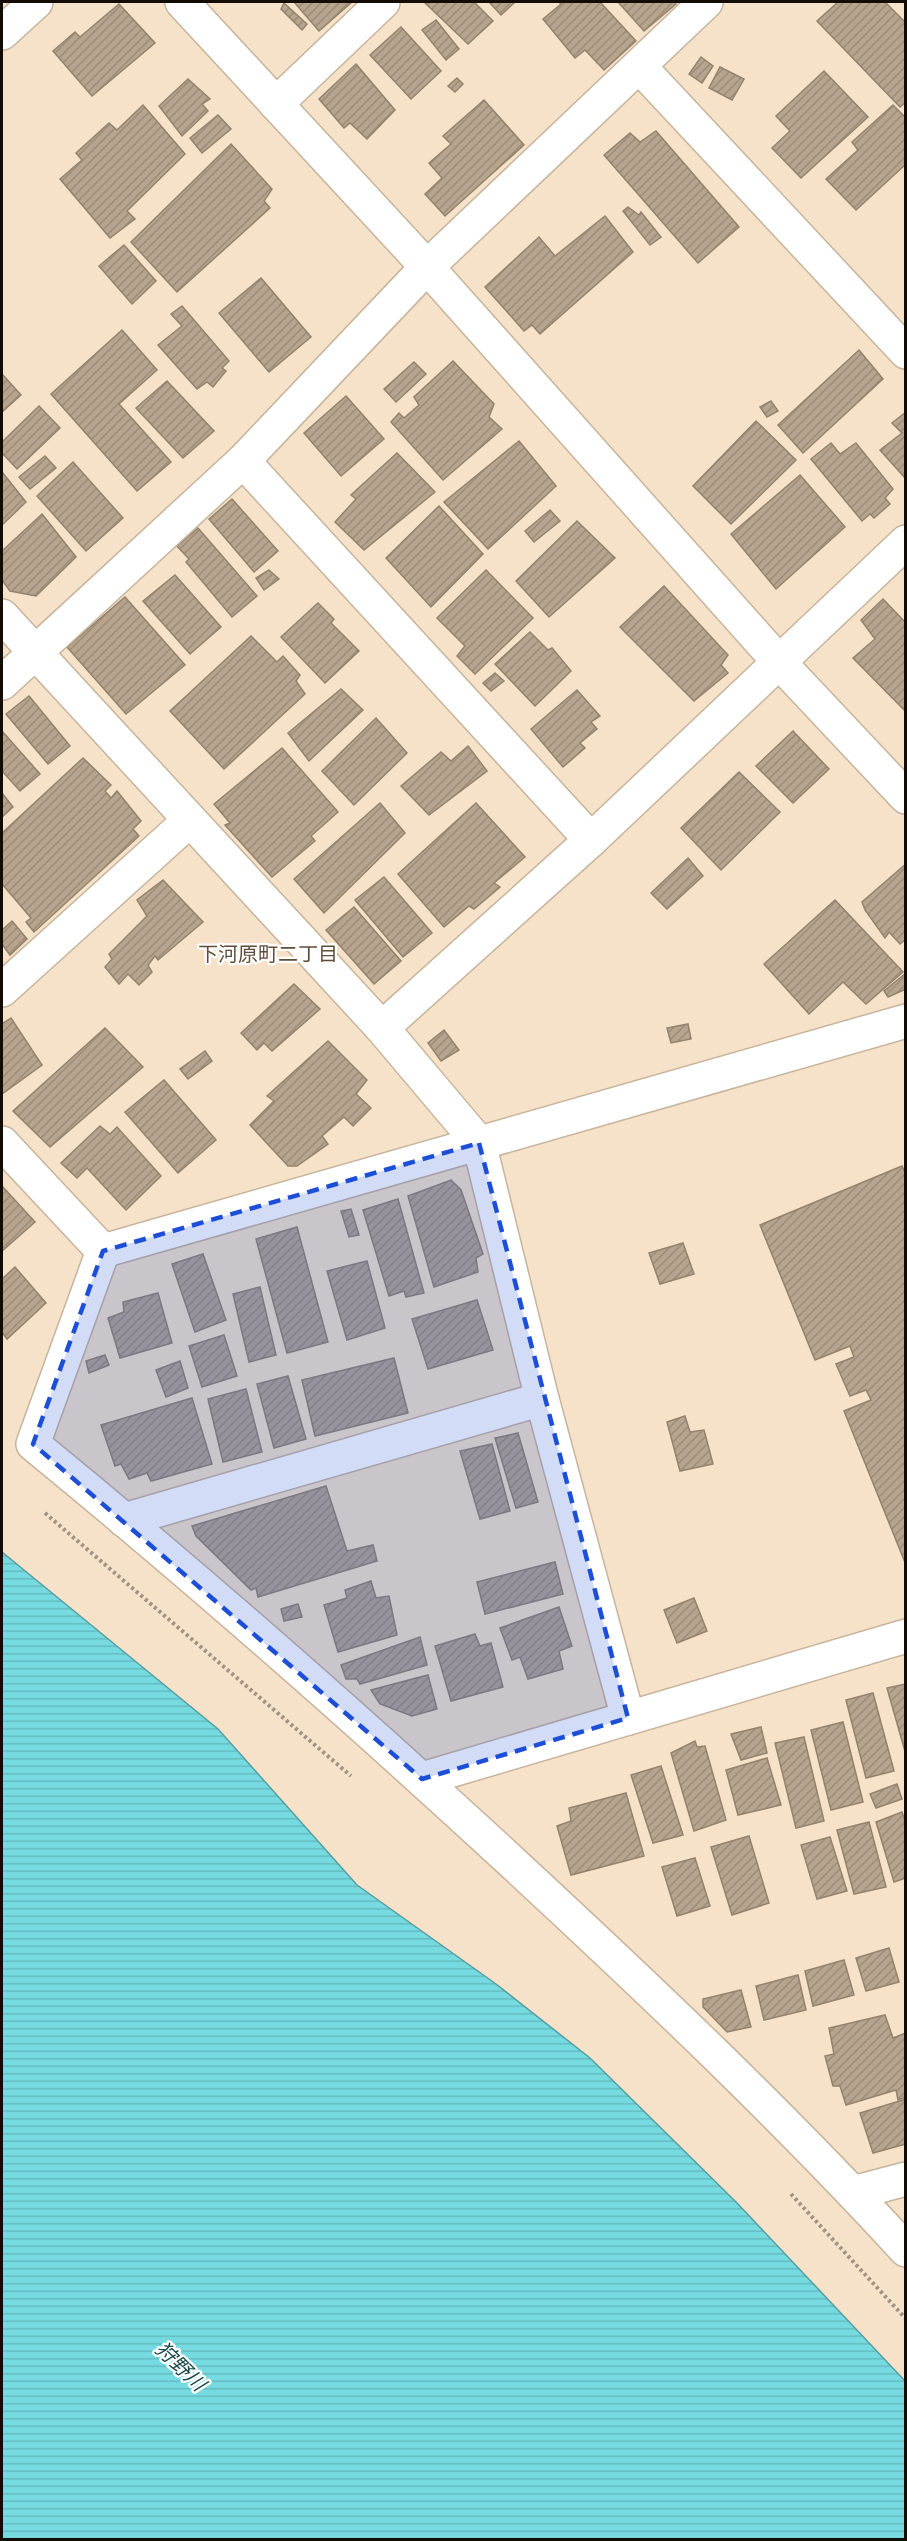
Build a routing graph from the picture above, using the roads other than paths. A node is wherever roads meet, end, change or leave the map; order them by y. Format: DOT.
graph roads {
  1 [pos="36,2"];
  2 [pos="182,2"];
  3 [pos="383,2"];
  4 [pos="706,2"];
  5 [pos="2,33"];
  6 [pos="639,66"];
  7 [pos="276,104"];
  8 [pos="427,267"];
  9 [pos="906,352"];
  10 [pos="243,461"];
  11 [pos="906,542"];
  12 [pos="2,616"];
  13 [pos="35,653"];
  14 [pos="779,662"];
  15 [pos="2,683"];
  16 [pos="906,797"];
  17 [pos="190,820"];
  18 [pos="591,840"];
  19 [pos="2,990"];
  20 [pos="906,1021"];
  21 [pos="382,1028"];
  22 [pos="2,1143"];
  23 [pos="479,1143"];
  24 [pos="103,1251"];
  25 [pos="542,1399"];
  26 [pos="124,1520"];
  27 [pos="906,1636"];
  28 [pos="628,1718"];
  29 [pos="422,1779"];
  30 [pos="906,2179"];
  31 [pos="853,2193"];
  32 [pos="906,2250"];
  1 -- 5 [label="street"];
  2 -- 7 [label="street"];
  3 -- 7 [label="street"];
  4 -- 6 [label="street"];
  6 -- 8 [label="street"];
  6 -- 9 [label="street"];
  7 -- 8 [label="street"];
  8 -- 10 [label="street"];
  8 -- 14 [label="street"];
  10 -- 13 [label="street"];
  10 -- 18 [label="street"];
  11 -- 14 [label="street"];
  12 -- 13 [label="street"];
  13 -- 15 [label="street"];
  13 -- 17 [label="street"];
  14 -- 16 [label="street"];
  14 -- 18 [label="street"];
  17 -- 19 [label="street"];
  17 -- 21 [label="street"];
  18 -- 21 [label="street"];
  20 -- 23 [label="street"];
  21 -- 23 [label="street"];
  22 -- 24 [label="street"];
  23 -- 24 [label="street"];
  23 -- 25 [label="street"];
  24 -- 26 [label="street"];
  25 -- 26 [label="street"];
  25 -- 28 [label="street"];
  26 -- 29 [label="street"];
  27 -- 28 [label="street"];
  28 -- 29 [label="street"];
  29 -- 31 [label="street"];
  30 -- 31 [label="street"];
  31 -- 32 [label="street"];
}
